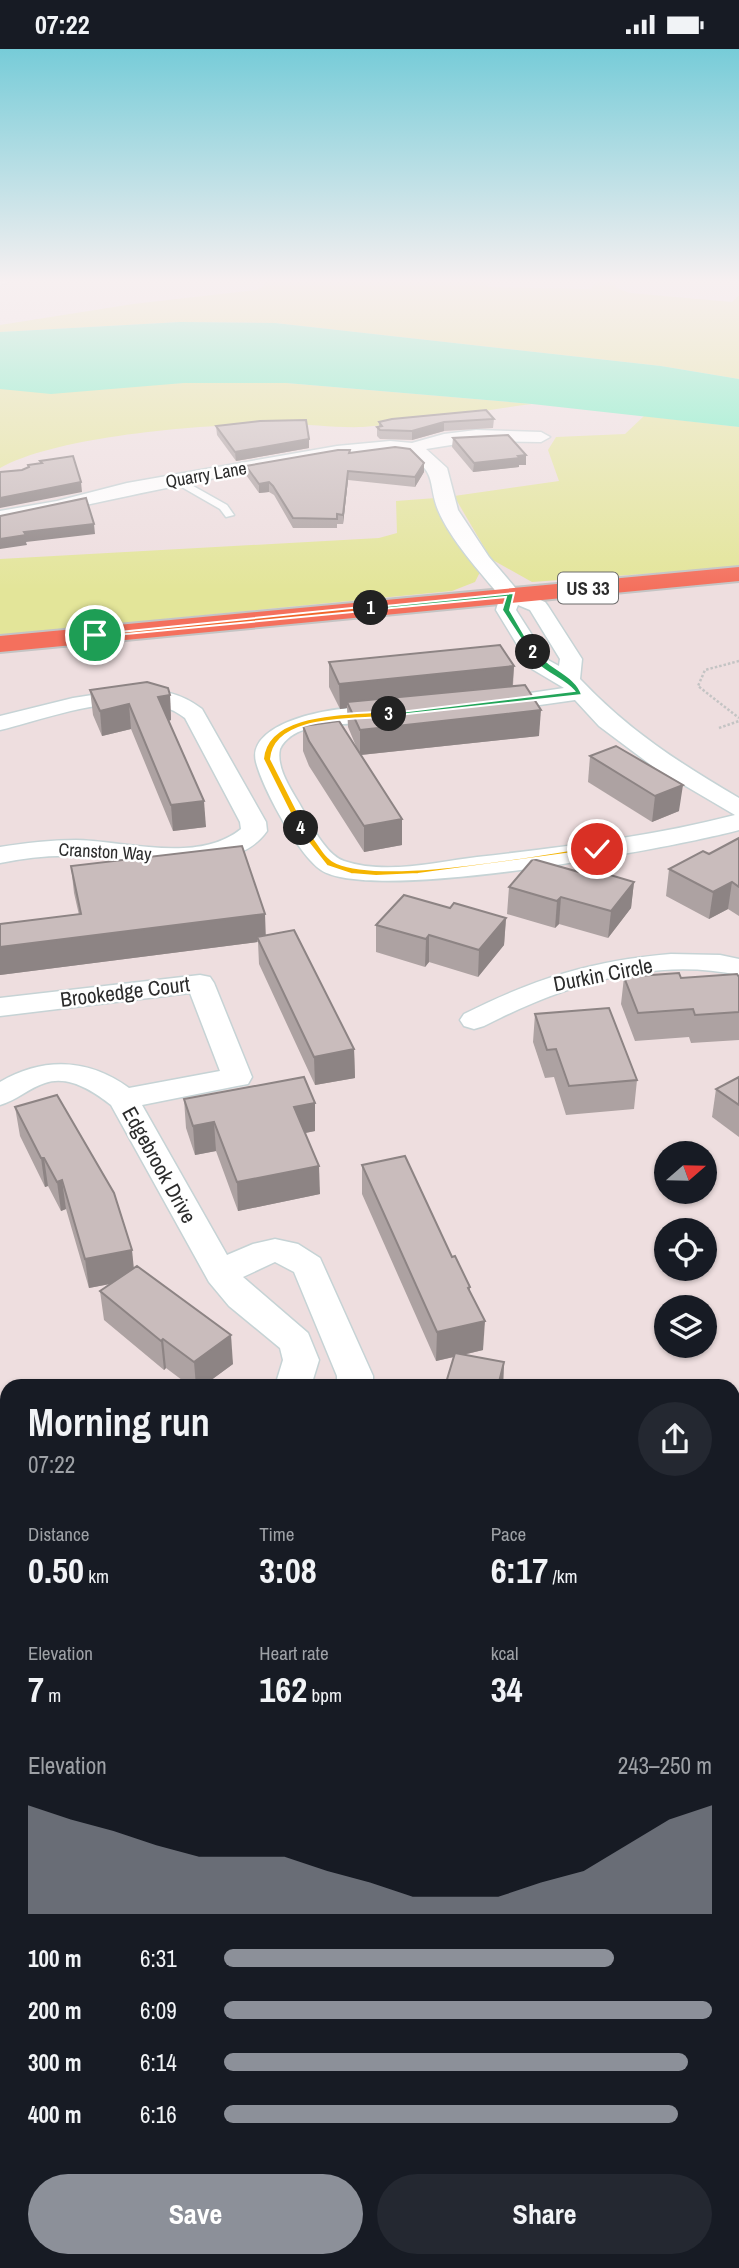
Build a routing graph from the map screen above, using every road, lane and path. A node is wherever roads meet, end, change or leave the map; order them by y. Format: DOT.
graph roads {
  1 [pos="541,437"];
  2 [pos="414,448"];
  3 [pos="177,480"];
  4 [pos="229,515"];
  5 [pos="0,517"];
  6 [pos="739,574"];
  7 [pos="511,595"];
  8 [pos="0,644"];
  9 [pos="739,661"];
  10 [pos="574,687"];
  11 [pos="463,707"];
  12 [pos="411,712"];
  13 [pos="739,719"];
  14 [pos="0,723"];
  15 [pos="719,728"];
  16 [pos="739,809"];
  17 [pos="739,822"];
  18 [pos="0,855"];
  19 [pos="739,967"];
  20 [pos="0,1007"];
  21 [pos="474,1020"];
  22 [pos="0,1095"];
  23 [pos="123,1099"];
  24 [pos="221,1274"];
  25 [pos="295,1379"];
  26 [pos="355,1379"];
  1 -- 2 [label="street, Quarry Lane"];
  2 -- 3 [label="street, Quarry Lane"];
  2 -- 7 [label="street"];
  3 -- 4 [label="lane"];
  3 -- 5 [label="street, Quarry Lane"];
  6 -- 7 [label="main road, US 33"];
  7 -- 8 [label="main road, US 33"];
  7 -- 10 [label="street"];
  9 -- 13 [label="path"];
  10 -- 11 [label="street"];
  10 -- 16 [label="street"];
  12 -- 17 [label="street"];
  13 -- 15 [label="path"];
  14 -- 18 [label="street, Cranston Way"];
  19 -- 21 [label="street, Durkin Circle"];
  20 -- 23 [label="street, Brookedge Court"];
  22 -- 23 [label="street, Edgebrook Drive"];
  23 -- 24 [label="street, Edgebrook Drive"];
  24 -- 25 [label="street, Edgebrook Drive"];
  24 -- 26 [label="street"];
}
